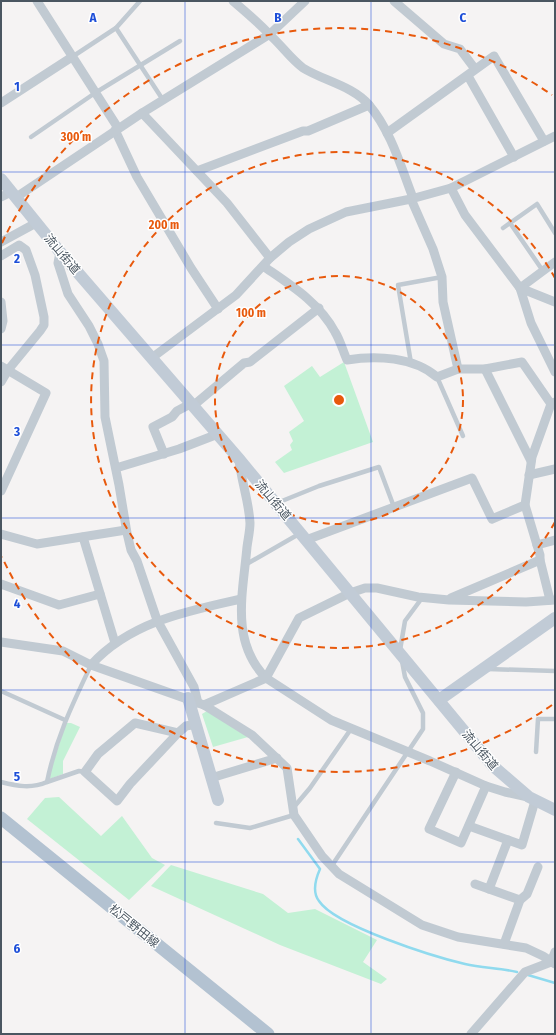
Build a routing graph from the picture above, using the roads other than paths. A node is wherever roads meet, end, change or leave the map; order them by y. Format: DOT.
graph roads {
  1 [pos="37,1"];
  2 [pos="140,1"];
  3 [pos="233,1"];
  4 [pos="305,1"];
  5 [pos="394,1"];
  6 [pos="116,28"];
  7 [pos="270,34"];
  8 [pos="180,40"];
  9 [pos="72,57"];
  10 [pos="139,65"];
  11 [pos="475,69"];
  12 [pos="468,76"];
  13 [pos="95,93"];
  14 [pos="163,100"];
  15 [pos="1,103"];
  16 [pos="369,105"];
  17 [pos="142,113"];
  18 [pos="117,129"];
  19 [pos="388,133"];
  20 [pos="555,136"];
  21 [pos="31,137"];
  22 [pos="544,142"];
  23 [pos="514,157"];
  24 [pos="197,171"];
  25 [pos="1,179"];
  26 [pos="451,188"];
  27 [pos="9,196"];
  28 [pos="412,198"];
  29 [pos="36,223"];
  30 [pos="510,223"];
  31 [pos="504,228"];
  32 [pos="555,233"];
  33 [pos="1,242"];
  34 [pos="60,252"];
  35 [pos="1,256"];
  36 [pos="270,258"];
  37 [pos="555,262"];
  38 [pos="263,266"];
  39 [pos="543,272"];
  40 [pos="442,277"];
  41 [pos="520,288"];
  42 [pos="1,302"];
  43 [pos="555,302"];
  44 [pos="319,308"];
  45 [pos="218,309"];
  46 [pos="1,328"];
  47 [pos="153,357"];
  48 [pos="411,363"];
  49 [pos="5,368"];
  50 [pos="458,369"];
  51 [pos="485,369"];
  52 [pos="555,372"];
  53 [pos="437,378"];
  54 [pos="1,382"];
  55 [pos="553,403"];
  56 [pos="193,404"];
  57 [pos="218,434"];
  58 [pos="464,436"];
  59 [pos="164,454"];
  60 [pos="239,459"];
  61 [pos="531,461"];
  62 [pos="116,468"];
  63 [pos="555,469"];
  64 [pos="529,475"];
  65 [pos="1,491"];
  66 [pos="276,503"];
  67 [pos="525,505"];
  68 [pos="394,507"];
  69 [pos="126,530"];
  70 [pos="1,534"];
  71 [pos="83,537"];
  72 [pos="304,537"];
  73 [pos="555,540"];
  74 [pos="537,545"];
  75 [pos="540,560"];
  76 [pos="245,565"];
  77 [pos="1,584"];
  78 [pos="350,593"];
  79 [pos="100,594"];
  80 [pos="423,597"];
  81 [pos="241,599"];
  82 [pos="449,600"];
  83 [pos="553,600"];
  84 [pos="555,618"];
  85 [pos="157,620"];
  86 [pos="1,642"];
  87 [pos="115,643"];
  88 [pos="400,653"];
  89 [pos="91,665"];
  90 [pos="482,669"];
  91 [pos="555,671"];
  92 [pos="266,678"];
  93 [pos="1,691"];
  94 [pos="439,700"];
  95 [pos="197,702"];
  96 [pos="555,719"];
  97 [pos="65,720"];
  98 [pos="196,724"];
  99 [pos="351,729"];
  100 [pos="178,734"];
  101 [pos="408,751"];
  102 [pos="536,752"];
  103 [pos="278,758"];
  104 [pos="85,772"];
  105 [pos="456,772"];
  106 [pos="212,778"];
  107 [pos="1,782"];
  108 [pos="47,782"];
  109 [pos="486,786"];
  110 [pos="532,799"];
  111 [pos="218,800"];
  112 [pos="555,810"];
  113 [pos="293,812"];
  114 [pos="1,818"];
  115 [pos="216,823"];
  116 [pos="469,826"];
  117 [pos="508,840"];
  118 [pos="331,867"];
  119 [pos="538,867"];
  120 [pos="475,884"];
  121 [pos="489,889"];
  122 [pos="520,900"];
  123 [pos="504,944"];
  124 [pos="555,952"];
  125 [pos="553,963"];
  126 [pos="268,1034"];
  127 [pos="471,1034"];
  1 -- 9 [label="street"];
  2 -- 6 [label="lane"];
  3 -- 7 [label="street"];
  4 -- 7 [label="street"];
  5 -- 11 [label="street"];
  6 -- 9 [label="lane"];
  6 -- 10 [label="lane"];
  7 -- 14 [label="street"];
  7 -- 16 [label="street"];
  8 -- 10 [label="lane"];
  9 -- 13 [label="street"];
  9 -- 15 [label="street"];
  10 -- 13 [label="lane"];
  10 -- 14 [label="lane"];
  11 -- 12 [label="street"];
  11 -- 22 [label="street"];
  12 -- 19 [label="street"];
  12 -- 23 [label="street"];
  13 -- 18 [label="street"];
  13 -- 21 [label="lane"];
  14 -- 17 [label="street"];
  16 -- 19 [label="street"];
  16 -- 24 [label="street"];
  17 -- 18 [label="street"];
  17 -- 24 [label="street"];
  18 -- 27 [label="street"];
  18 -- 45 [label="street"];
  19 -- 28 [label="street"];
  20 -- 22 [label="street"];
  22 -- 23 [label="street"];
  23 -- 26 [label="street"];
  24 -- 36 [label="street"];
  25 -- 27 [label="street, 流山街道"];
  26 -- 28 [label="street"];
  26 -- 41 [label="street"];
  27 -- 29 [label="street, 流山街道"];
  28 -- 36 [label="street"];
  28 -- 40 [label="street"];
  29 -- 33 [label="street"];
  29 -- 34 [label="street, 流山街道"];
  30 -- 31 [label="lane"];
  30 -- 32 [label="lane"];
  30 -- 39 [label="lane"];
  34 -- 47 [label="street, 流山街道"];
  34 -- 62 [label="street"];
  35 -- 49 [label="street"];
  36 -- 38 [label="street"];
  37 -- 39 [label="street"];
  38 -- 44 [label="street"];
  38 -- 45 [label="street"];
  39 -- 41 [label="street"];
  40 -- 48 [label="lane"];
  40 -- 50 [label="street"];
  41 -- 43 [label="street"];
  41 -- 52 [label="street"];
  42 -- 46 [label="street"];
  44 -- 48 [label="street"];
  44 -- 56 [label="street"];
  45 -- 47 [label="street"];
  47 -- 56 [label="street, 流山街道"];
  48 -- 53 [label="street"];
  49 -- 54 [label="street"];
  49 -- 65 [label="street"];
  50 -- 51 [label="street"];
  50 -- 53 [label="street"];
  51 -- 55 [label="street"];
  51 -- 61 [label="street"];
  53 -- 58 [label="lane"];
  55 -- 61 [label="street"];
  56 -- 57 [label="street, 流山街道"];
  56 -- 59 [label="street"];
  57 -- 59 [label="street"];
  57 -- 60 [label="street, 流山街道"];
  59 -- 62 [label="street"];
  60 -- 66 [label="street, 流山街道"];
  60 -- 76 [label="street"];
  61 -- 64 [label="street"];
  62 -- 69 [label="street"];
  63 -- 64 [label="street"];
  64 -- 67 [label="street"];
  66 -- 68 [label="lane"];
  66 -- 72 [label="street, 流山街道"];
  67 -- 68 [label="street"];
  67 -- 74 [label="street"];
  68 -- 72 [label="street"];
  69 -- 71 [label="street"];
  69 -- 85 [label="street"];
  70 -- 71 [label="street"];
  71 -- 79 [label="street"];
  72 -- 76 [label="lane"];
  72 -- 78 [label="street, 流山街道"];
  73 -- 74 [label="street"];
  74 -- 75 [label="street"];
  75 -- 82 [label="street"];
  75 -- 83 [label="street"];
  76 -- 81 [label="street"];
  77 -- 79 [label="street"];
  78 -- 80 [label="street"];
  78 -- 88 [label="street, 流山街道"];
  78 -- 92 [label="street"];
  79 -- 87 [label="street"];
  80 -- 82 [label="street"];
  80 -- 88 [label="lane"];
  81 -- 85 [label="street"];
  81 -- 92 [label="street"];
  82 -- 83 [label="street"];
  84 -- 90 [label="street"];
  85 -- 87 [label="street"];
  85 -- 95 [label="street"];
  86 -- 89 [label="street"];
  87 -- 89 [label="street"];
  88 -- 94 [label="street, 流山街道"];
  88 -- 101 [label="lane"];
  89 -- 95 [label="street"];
  89 -- 97 [label="lane"];
  90 -- 91 [label="lane"];
  90 -- 94 [label="street"];
  92 -- 95 [label="street"];
  92 -- 99 [label="street"];
  93 -- 97 [label="lane"];
  94 -- 110 [label="street, 流山街道"];
  95 -- 98 [label="street"];
  95 -- 103 [label="street"];
  96 -- 102 [label="lane"];
  97 -- 108 [label="lane"];
  98 -- 100 [label="street"];
  98 -- 106 [label="street"];
  99 -- 101 [label="street"];
  99 -- 113 [label="lane"];
  100 -- 104 [label="street"];
  100 -- 104 [label="street"];
  101 -- 105 [label="street"];
  101 -- 118 [label="lane"];
  103 -- 106 [label="street"];
  103 -- 113 [label="street"];
  104 -- 108 [label="lane"];
  105 -- 109 [label="street"];
  105 -- 116 [label="street"];
  106 -- 111 [label="street"];
  107 -- 108 [label="lane"];
  109 -- 110 [label="street"];
  109 -- 116 [label="street"];
  110 -- 112 [label="street, 流山街道"];
  110 -- 117 [label="street"];
  113 -- 115 [label="lane"];
  113 -- 118 [label="street"];
  114 -- 126 [label="main road, 松戸野田線"];
  116 -- 117 [label="street"];
  117 -- 121 [label="street"];
  118 -- 123 [label="street"];
  119 -- 122 [label="street"];
  120 -- 121 [label="street"];
  121 -- 122 [label="street"];
  122 -- 123 [label="street"];
  123 -- 125 [label="street"];
  124 -- 125 [label="street"];
  125 -- 127 [label="street"];
}
